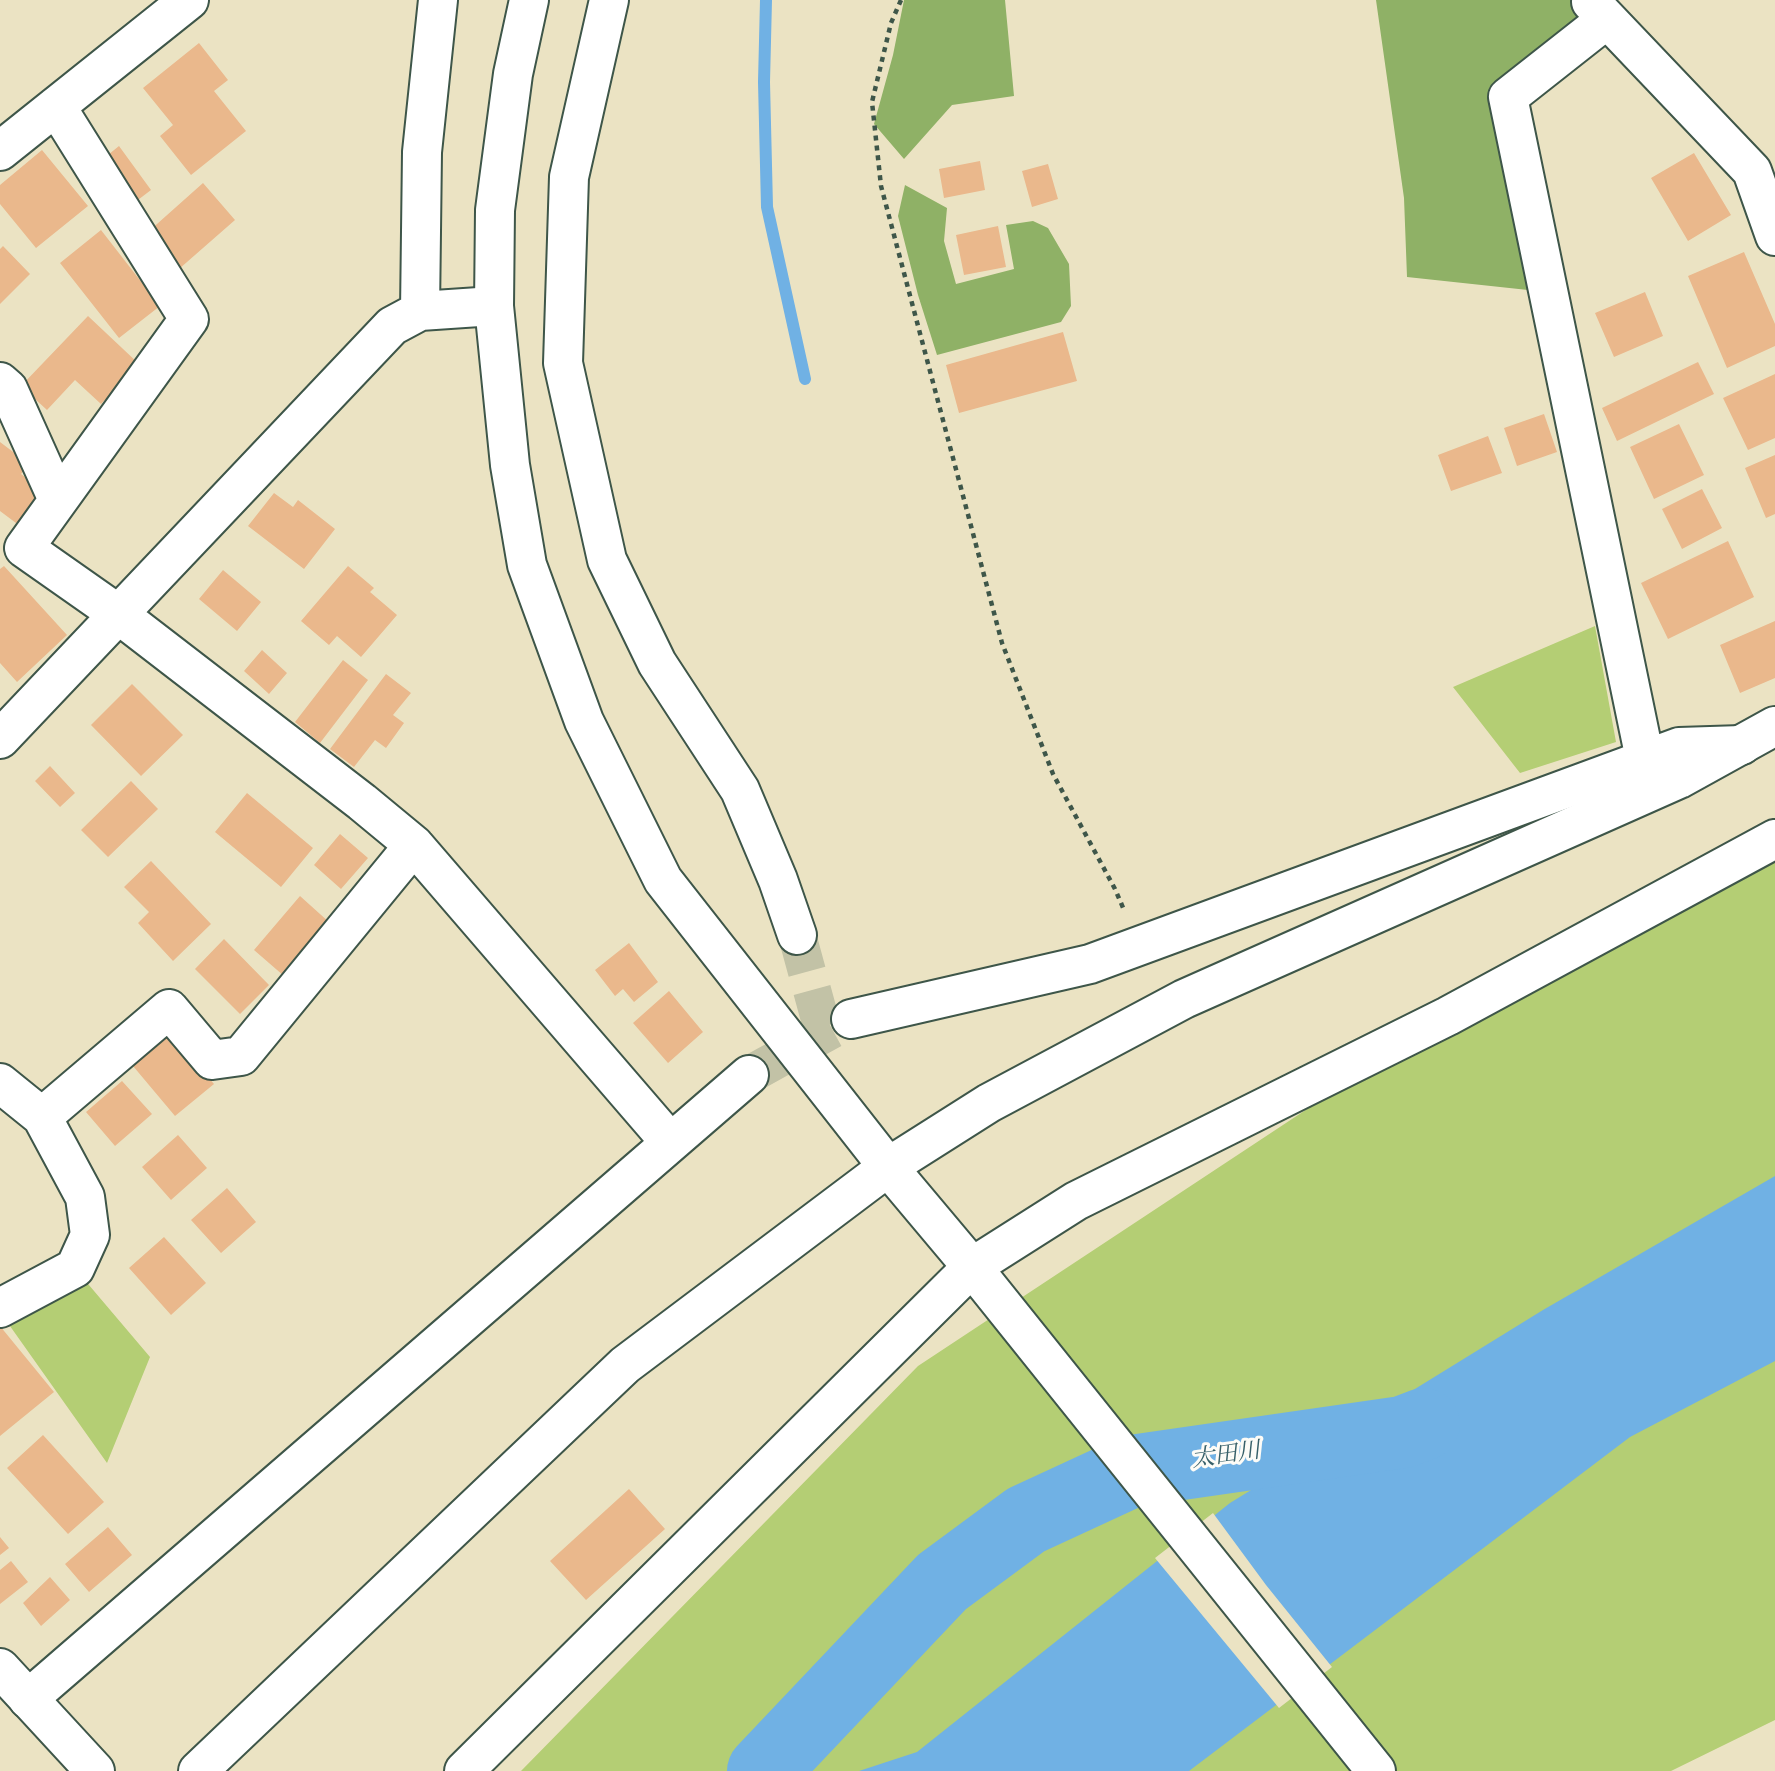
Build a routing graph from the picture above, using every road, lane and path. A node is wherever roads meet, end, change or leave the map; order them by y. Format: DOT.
graph roads {
  1 [pos="189,0"];
  2 [pos="438,0"];
  3 [pos="529,0"];
  4 [pos="609,0"];
  5 [pos="901,0"];
  6 [pos="1598,10"];
  7 [pos="56,106"];
  8 [pos="0,151"];
  9 [pos="1772,220"];
  10 [pos="494,306"];
  11 [pos="420,312"];
  12 [pos="0,382"];
  13 [pos="58,500"];
  14 [pos="118,614"];
  15 [pos="1775,726"];
  16 [pos="0,739"];
  17 [pos="1742,745"];
  18 [pos="1646,759"];
  19 [pos="1775,839"];
  20 [pos="414,845"];
  21 [pos="797,935"];
  22 [pos="1140,946"];
  23 [pos="851,1019"];
  24 [pos="749,1075"];
  25 [pos="0,1083"];
  26 [pos="42,1117"];
  27 [pos="670,1142"];
  28 [pos="888,1167"];
  29 [pos="972,1267"];
  30 [pos="0,1308"];
  31 [pos="8,1679"];
  32 [pos="95,1771"];
  33 [pos="198,1771"];
  34 [pos="464,1771"];
  35 [pos="1376,1771"];
  1 -- 7 [label="street"];
  2 -- 11 [label="street"];
  3 -- 10 [label="street"];
  4 -- 21 [label="street"];
  5 -- 22 [label="path"];
  6 -- 9 [label="street"];
  6 -- 18 [label="street"];
  7 -- 8 [label="street"];
  7 -- 13 [label="street"];
  10 -- 11 [label="street"];
  10 -- 28 [label="street"];
  11 -- 14 [label="street"];
  12 -- 13 [label="street"];
  13 -- 14 [label="street"];
  14 -- 16 [label="street"];
  14 -- 20 [label="street"];
  15 -- 17 [label="street"];
  17 -- 18 [label="street"];
  17 -- 28 [label="street"];
  18 -- 22 [label="street"];
  19 -- 29 [label="street"];
  20 -- 26 [label="street"];
  20 -- 27 [label="street"];
  22 -- 23 [label="street"];
  24 -- 27 [label="street"];
  25 -- 26 [label="street"];
  26 -- 30 [label="street"];
  27 -- 31 [label="street"];
  28 -- 29 [label="street"];
  28 -- 33 [label="street"];
  29 -- 34 [label="street"];
  29 -- 35 [label="street"];
  31 -- 32 [label="street"];
}
